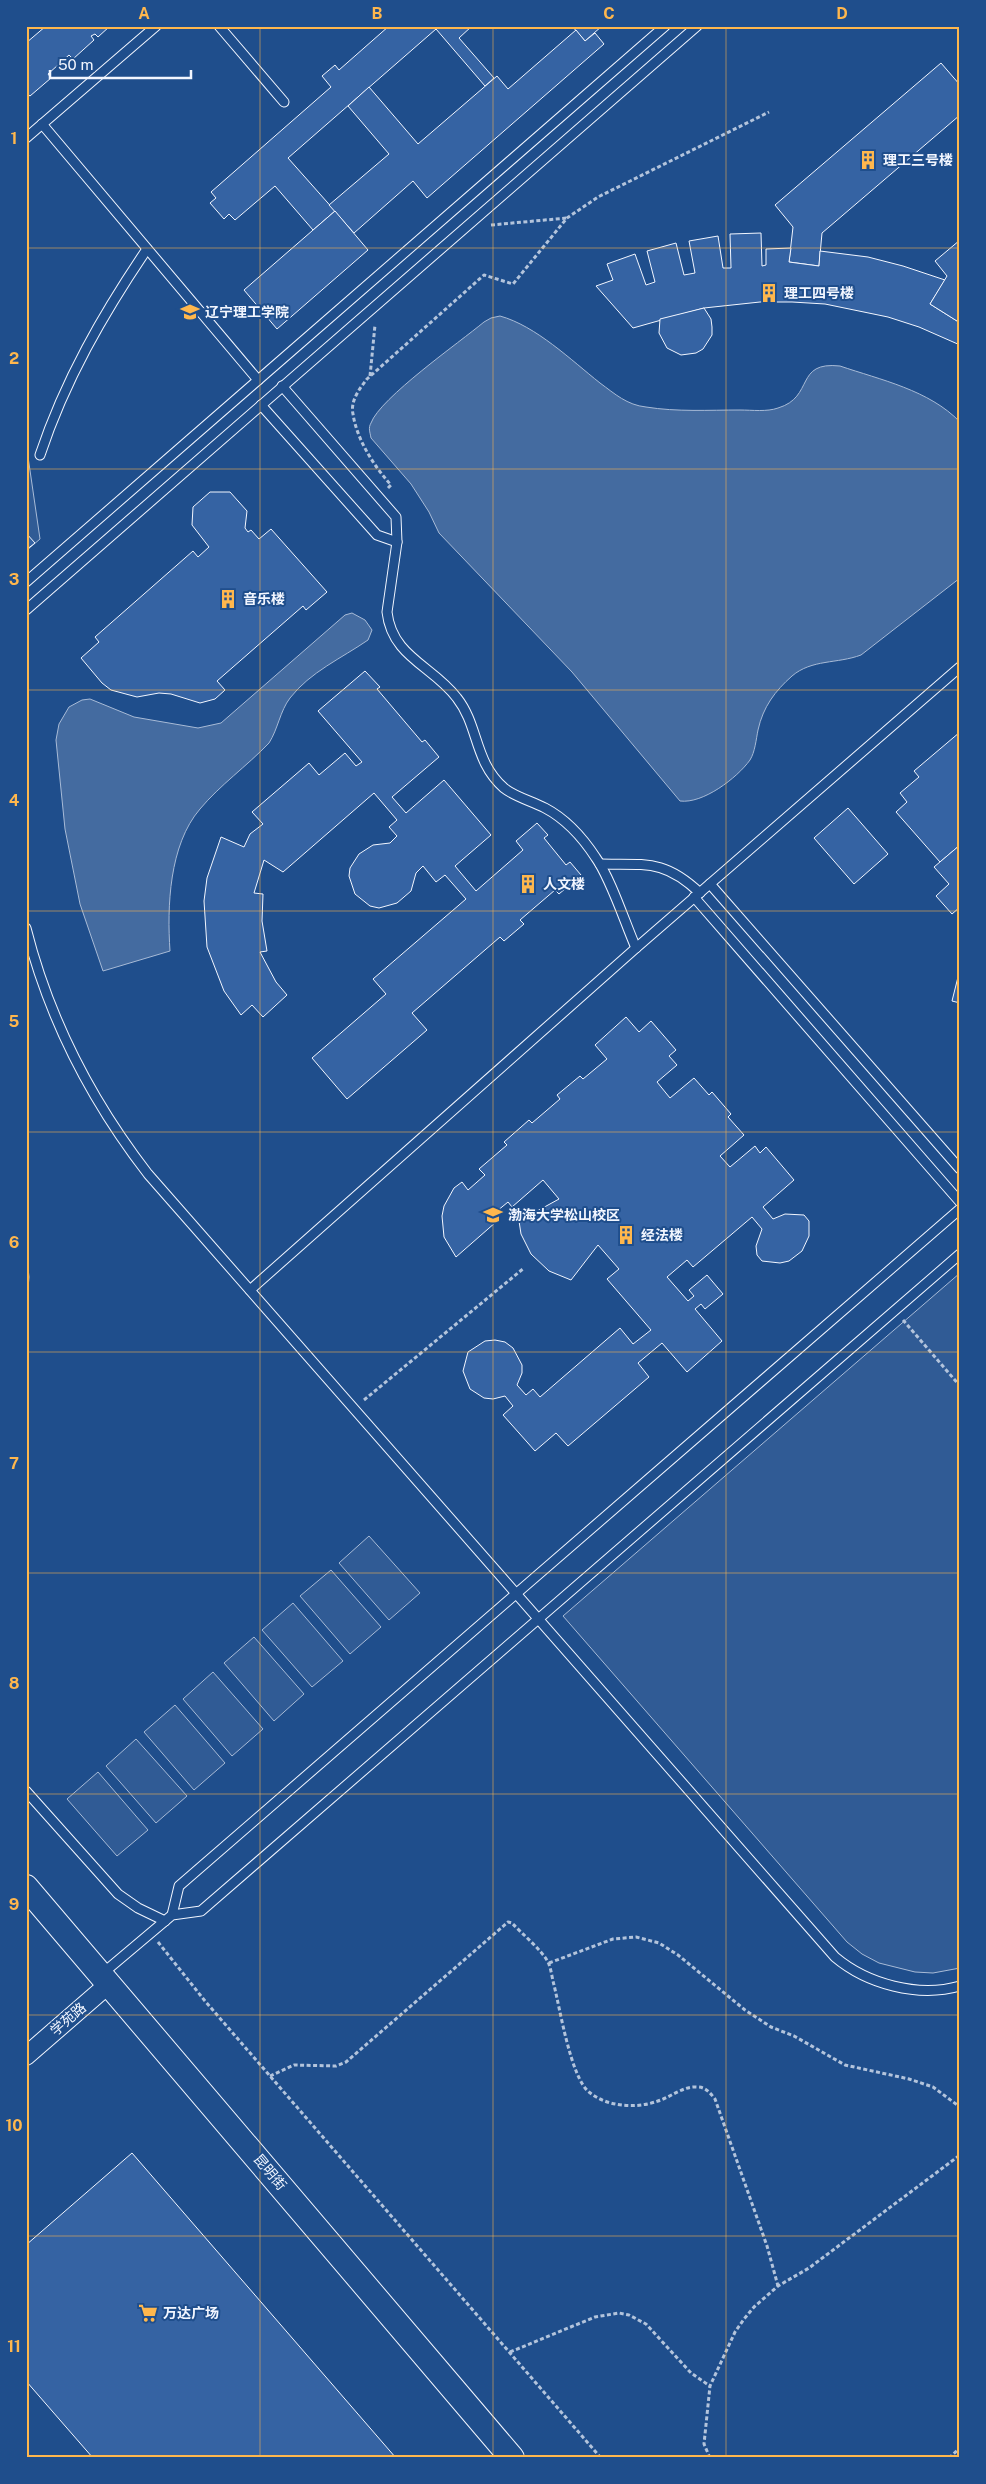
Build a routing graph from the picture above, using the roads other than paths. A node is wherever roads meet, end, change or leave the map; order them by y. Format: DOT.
graph roads {
  1 [pos="156,26"];
  2 [pos="219,26"];
  3 [pos="665,26"];
  4 [pos="697,26"];
  5 [pos="284,102"];
  6 [pos="42,124"];
  7 [pos="26,138"];
  8 [pos="147,249"];
  9 [pos="258,380"];
  10 [pos="282,386"];
  11 [pos="261,405"];
  12 [pos="40,455"];
  13 [pos="396,542"];
  14 [pos="26,582"];
  15 [pos="26,610"];
  16 [pos="960,667"];
  17 [pos="600,864"];
  18 [pos="710,884"];
  19 [pos="697,895"];
  20 [pos="26,928"];
  21 [pos="636,948"];
  22 [pos="960,1169"];
  23 [pos="960,1202"];
  24 [pos="960,1209"];
  25 [pos="960,1254"];
  26 [pos="250,1290"];
  27 [pos="516,1594"];
  28 [pos="539,1619"];
  29 [pos="26,1792"];
  30 [pos="26,1888"];
  31 [pos="168,1918"];
  32 [pos="106,1978"];
  33 [pos="960,1986"];
  34 [pos="26,2056"];
  35 [pos="512,2458"];
  1 -- 6 [label="lane"];
  2 -- 5 [label="lane"];
  3 -- 9 [label="lane"];
  4 -- 10 [label="lane"];
  6 -- 7 [label="lane"];
  6 -- 8 [label="lane"];
  8 -- 9 [label="lane"];
  8 -- 12 [label="lane"];
  9 -- 14 [label="lane"];
  10 -- 11 [label="lane"];
  10 -- 13 [label="lane"];
  11 -- 13 [label="lane"];
  11 -- 15 [label="lane"];
  13 -- 17 [label="lane"];
  16 -- 18 [label="lane"];
  17 -- 19 [label="lane"];
  17 -- 21 [label="lane"];
  18 -- 19 [label="lane"];
  18 -- 22 [label="lane"];
  19 -- 21 [label="lane"];
  19 -- 23 [label="lane"];
  20 -- 26 [label="lane"];
  21 -- 26 [label="lane"];
  24 -- 27 [label="lane"];
  25 -- 28 [label="lane"];
  26 -- 27 [label="lane"];
  27 -- 28 [label="lane"];
  27 -- 31 [label="lane"];
  28 -- 31 [label="lane"];
  28 -- 33 [label="lane"];
  29 -- 31 [label="lane"];
  30 -- 32 [label="street, 昆明街"];
  31 -- 32 [label="lane"];
  32 -- 34 [label="street, 学苑路"];
  32 -- 35 [label="street, 昆明街"];
}
